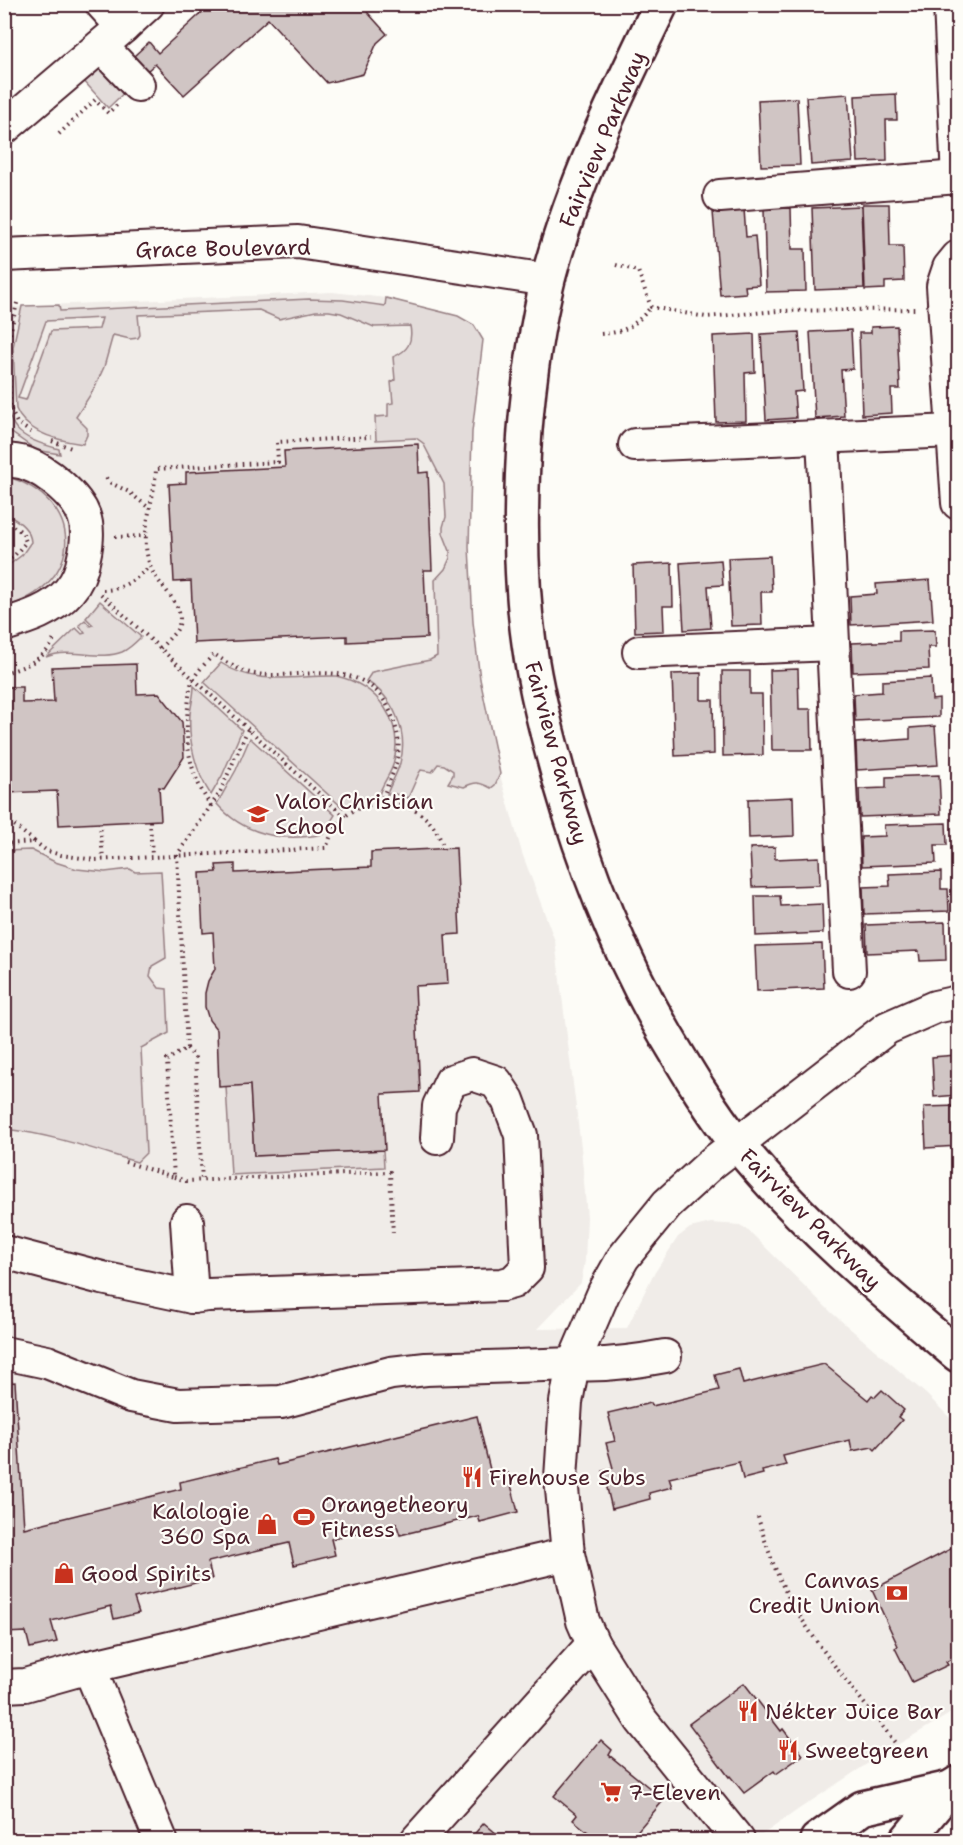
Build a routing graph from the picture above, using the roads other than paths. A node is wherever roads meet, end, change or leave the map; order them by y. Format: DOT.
graph roads {
  1 [pos="102,4"];
  2 [pos="148,4"];
  3 [pos="661,4"];
  4 [pos="950,4"];
  5 [pos="112,37"];
  6 [pos="138,85"];
  7 [pos="4,128"];
  8 [pos="958,178"];
  9 [pos="720,196"];
  10 [pos="4,255"];
  11 [pos="958,257"];
  12 [pos="548,280"];
  13 [pos="953,431"];
  14 [pos="823,437"];
  15 [pos="635,446"];
  16 [pos="9,456"];
  17 [pos="958,503"];
  18 [pos="4,625"];
  19 [pos="833,644"];
  20 [pos="639,652"];
  21 [pos="849,971"];
  22 [pos="958,1002"];
  23 [pos="437,1138"];
  24 [pos="738,1144"];
  25 [pos="187,1221"];
  26 [pos="4,1252"];
  27 [pos="192,1297"];
  28 [pos="4,1353"];
  29 [pos="958,1355"];
  30 [pos="665,1356"];
  31 [pos="573,1364"];
  32 [pos="568,1554"];
  33 [pos="593,1644"];
  34 [pos="89,1667"];
  35 [pos="4,1686"];
  36 [pos="954,1786"];
  37 [pos="161,1840"];
  38 [pos="417,1840"];
  39 [pos="738,1840"];
  40 [pos="818,1840"];
  41 [pos="907,1840"];
  1 -- 5 [label="street"];
  2 -- 5 [label="street"];
  3 -- 12 [label="main road, Fairview Parkway"];
  4 -- 8 [label="street"];
  5 -- 6 [label="street"];
  5 -- 7 [label="street"];
  8 -- 9 [label="street"];
  10 -- 12 [label="street, Grace Boulevard"];
  11 -- 13 [label="street"];
  12 -- 24 [label="main road, Fairview Parkway"];
  13 -- 14 [label="street"];
  13 -- 17 [label="street"];
  14 -- 15 [label="street"];
  14 -- 19 [label="street"];
  16 -- 18 [label="street"];
  19 -- 20 [label="street"];
  19 -- 21 [label="street"];
  22 -- 24 [label="street"];
  23 -- 27 [label="street"];
  24 -- 29 [label="main road, Fairview Parkway"];
  24 -- 31 [label="street"];
  25 -- 27 [label="street"];
  26 -- 27 [label="street"];
  28 -- 31 [label="street"];
  30 -- 31 [label="street"];
  31 -- 32 [label="street"];
  32 -- 33 [label="street"];
  32 -- 34 [label="street"];
  33 -- 38 [label="street"];
  33 -- 39 [label="street"];
  34 -- 35 [label="street"];
  34 -- 37 [label="street"];
  36 -- 40 [label="main road"];
  36 -- 41 [label="main road"];
}
